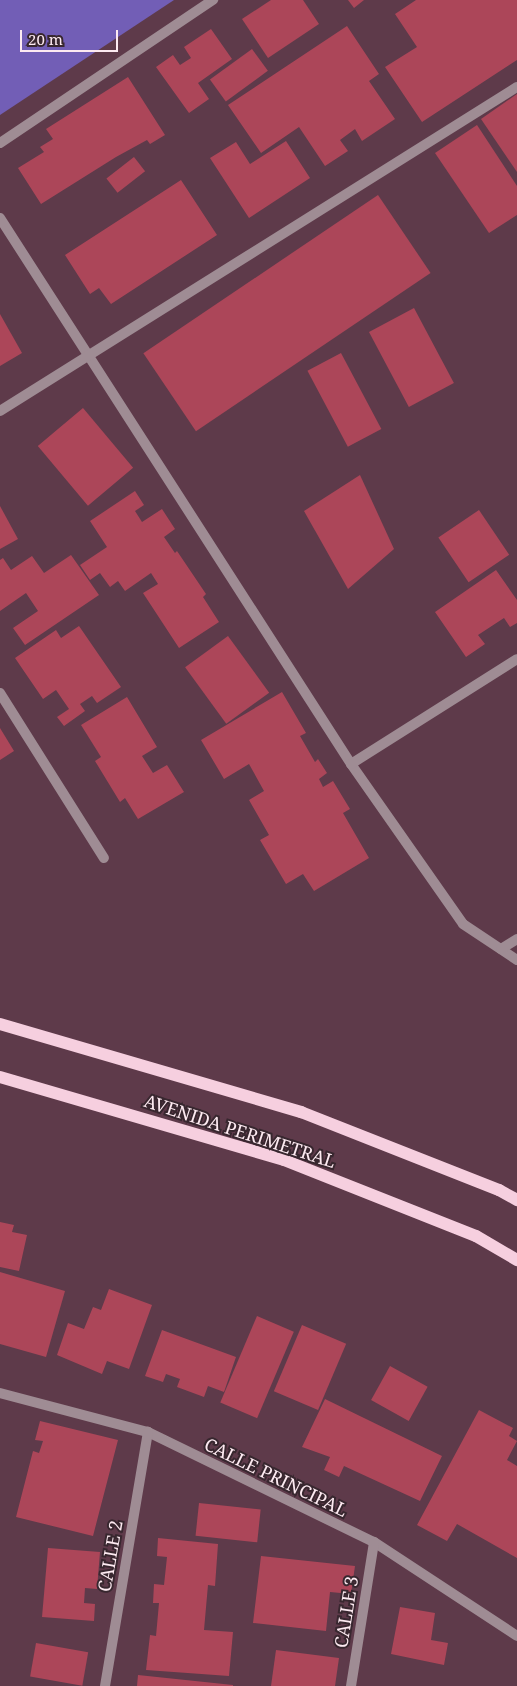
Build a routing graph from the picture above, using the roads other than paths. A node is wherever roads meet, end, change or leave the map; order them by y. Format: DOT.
graph roads {
  1 [pos="213,0"];
  2 [pos="517,86"];
  3 [pos="0,142"];
  4 [pos="0,218"];
  5 [pos="90,355"];
  6 [pos="0,411"];
  7 [pos="517,659"];
  8 [pos="0,693"];
  9 [pos="351,764"];
  10 [pos="104,858"];
  11 [pos="517,939"];
  12 [pos="501,949"];
  13 [pos="517,960"];
  14 [pos="0,1024"];
  15 [pos="0,1077"];
  16 [pos="517,1200"];
  17 [pos="517,1260"];
  18 [pos="0,1393"];
  19 [pos="148,1432"];
  20 [pos="374,1542"];
  21 [pos="517,1636"];
  22 [pos="105,1686"];
  23 [pos="351,1686"];
  1 -- 3 [label="street"];
  2 -- 5 [label="street"];
  4 -- 5 [label="street"];
  5 -- 6 [label="street"];
  5 -- 9 [label="street"];
  7 -- 9 [label="street"];
  8 -- 10 [label="street"];
  9 -- 12 [label="street"];
  11 -- 12 [label="street"];
  12 -- 13 [label="street"];
  14 -- 16 [label="main road, AVENIDA PERIMETRAL"];
  15 -- 17 [label="main road, AVENIDA PERIMETRAL"];
  18 -- 19 [label="street, CALLE PRINCIPAL"];
  19 -- 20 [label="street, CALLE PRINCIPAL"];
  19 -- 22 [label="street, CALLE 2"];
  20 -- 21 [label="street, CALLE PRINCIPAL"];
  20 -- 23 [label="street, CALLE 3"];
}
